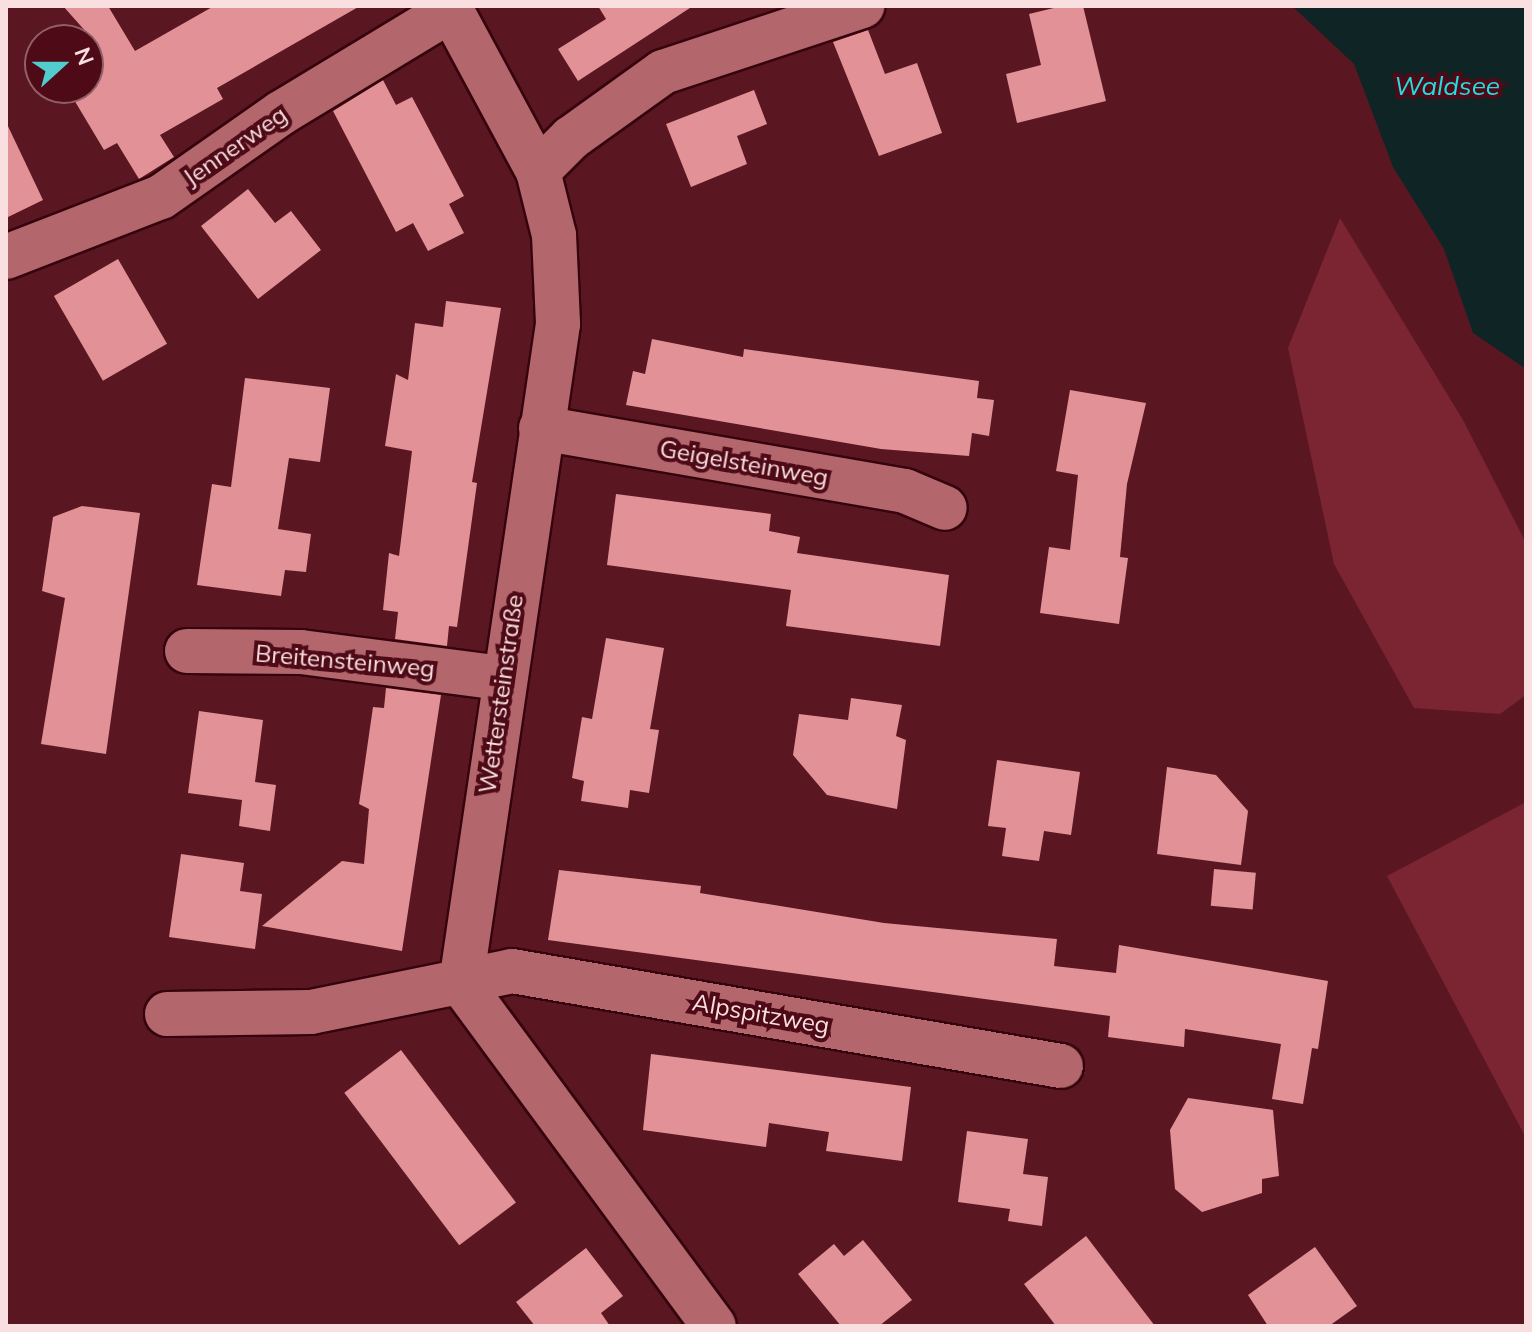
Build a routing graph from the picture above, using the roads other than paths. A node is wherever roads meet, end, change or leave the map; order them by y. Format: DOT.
graph roads {
  1 [pos="862,6"];
  2 [pos="450,8"];
  3 [pos="538,171"];
  4 [pos="6,257"];
  5 [pos="541,428"];
  6 [pos="945,508"];
  7 [pos="187,651"];
  8 [pos="502,678"];
  9 [pos="461,983"];
  10 [pos="167,1014"];
  11 [pos="1061,1066"];
  12 [pos="714,1326"];
  1 -- 3 [label="street"];
  2 -- 3 [label="street, Wettersteinstraße"];
  2 -- 4 [label="street, Jennerweg"];
  3 -- 5 [label="street, Wettersteinstraße"];
  5 -- 6 [label="street, Geigelsteinweg"];
  5 -- 8 [label="street, Wettersteinstraße"];
  7 -- 8 [label="street, Breitensteinweg"];
  8 -- 9 [label="street, Wettersteinstraße"];
  9 -- 10 [label="street, Alpspitzweg"];
  9 -- 11 [label="street, Alpspitzweg"];
  9 -- 12 [label="street"];
}
